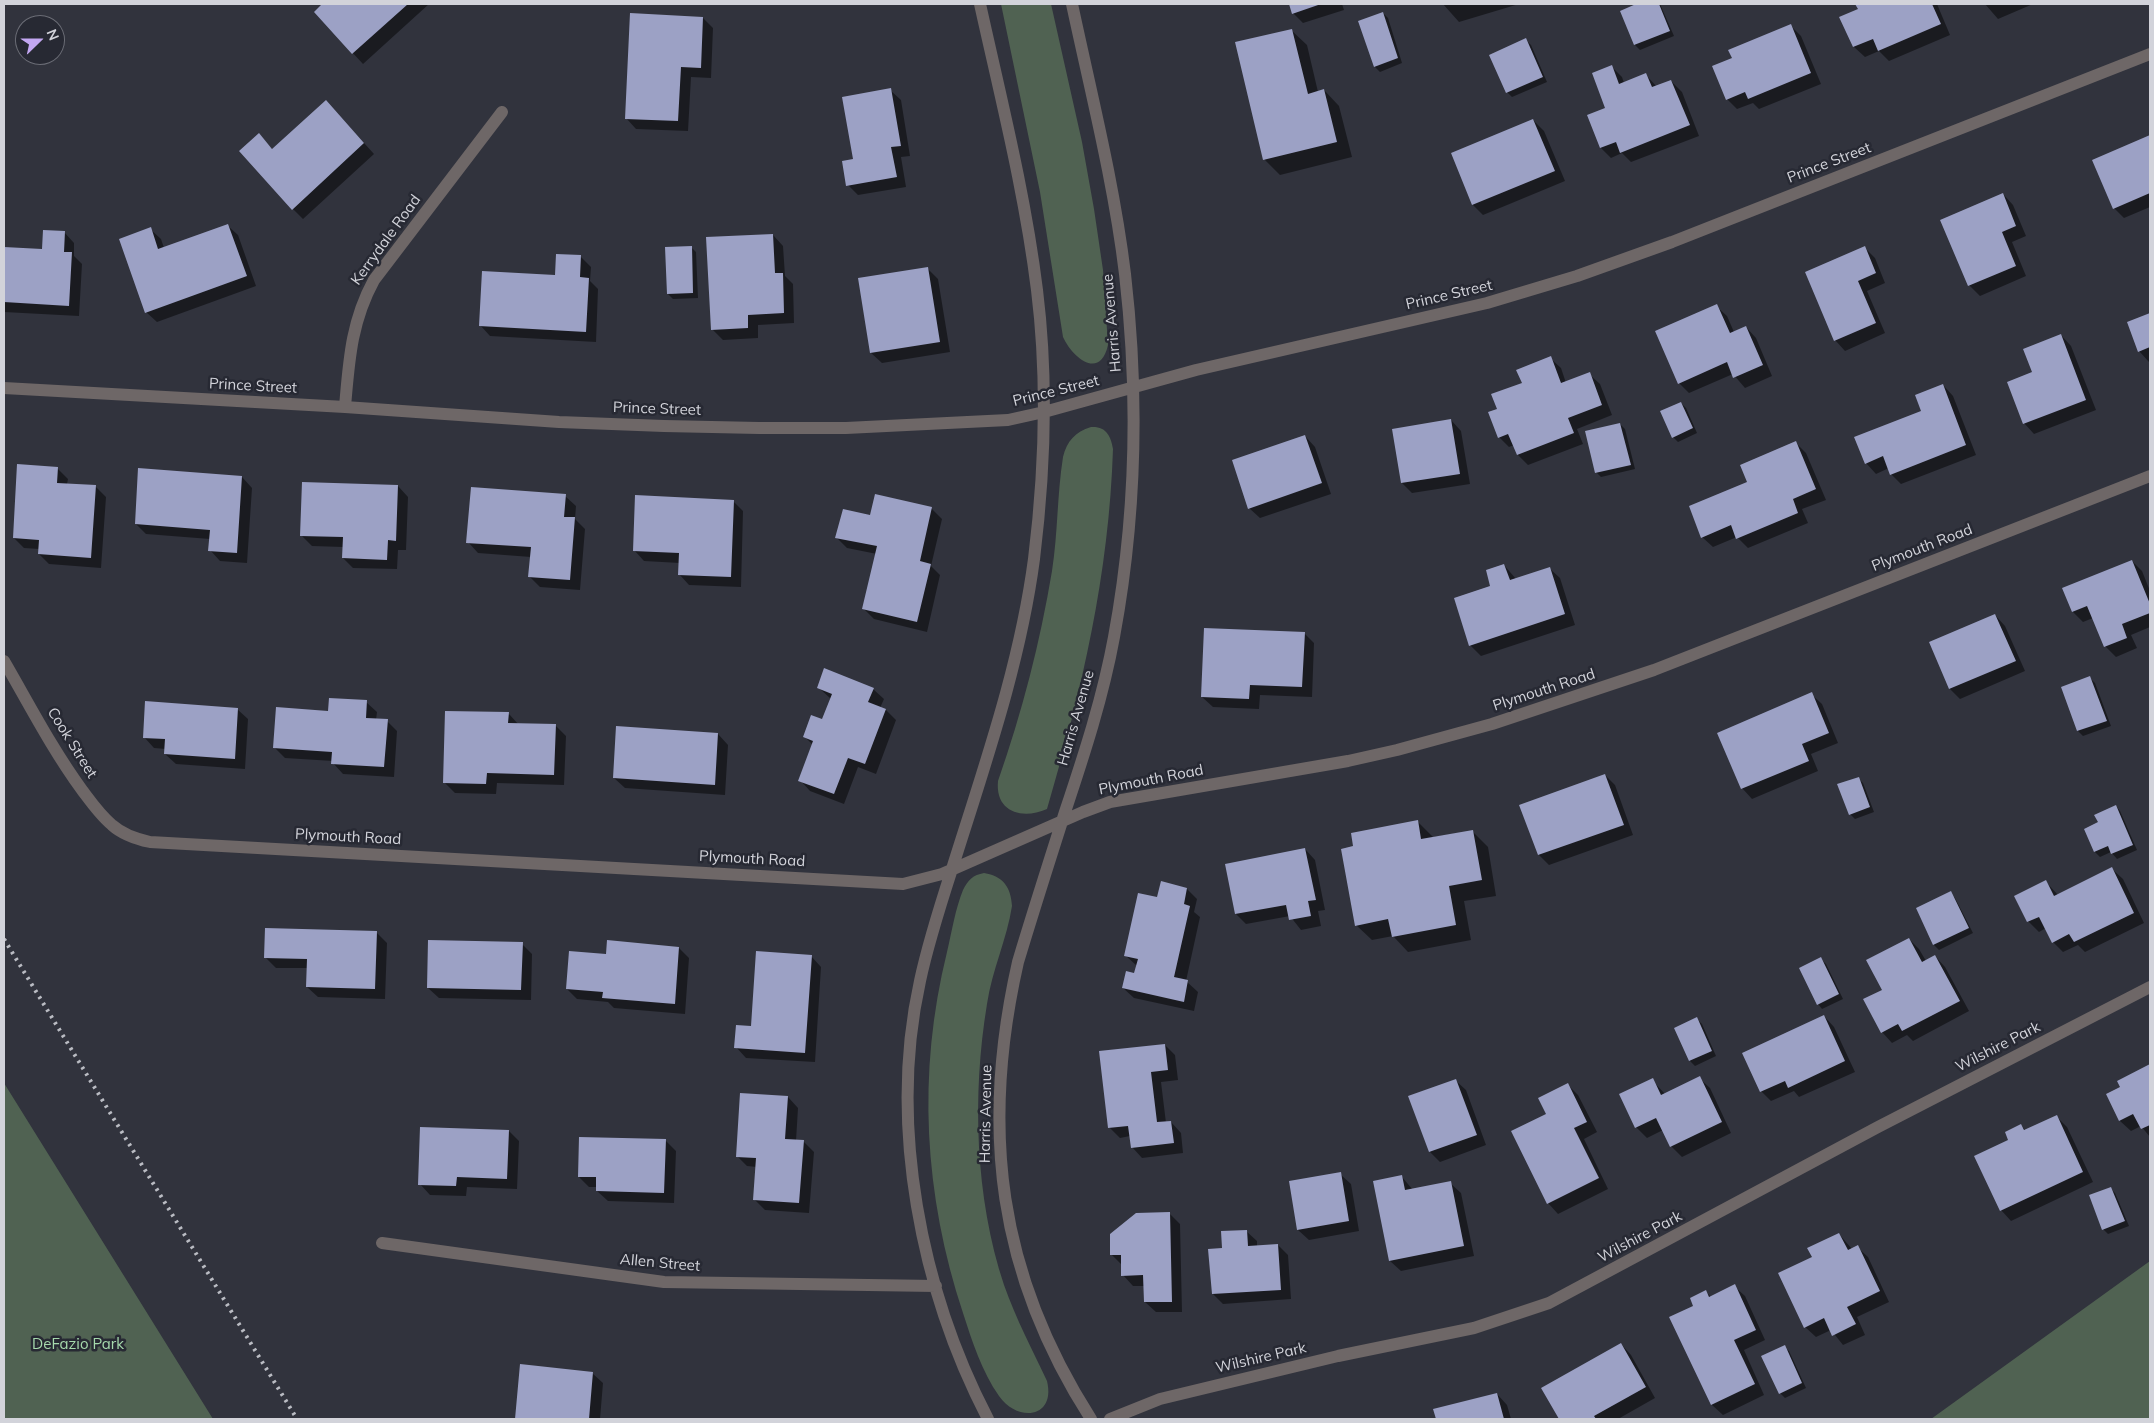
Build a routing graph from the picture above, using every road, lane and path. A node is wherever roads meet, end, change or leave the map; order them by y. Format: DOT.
graph roads {
  1 [pos="980,4"];
  2 [pos="1072,4"];
  3 [pos="2150,54"];
  4 [pos="502,112"];
  5 [pos="4,388"];
  6 [pos="1134,388"];
  7 [pos="345,407"];
  8 [pos="1044,412"];
  9 [pos="2150,476"];
  10 [pos="4,661"];
  11 [pos="1062,821"];
  12 [pos="124,834"];
  13 [pos="952,869"];
  14 [pos="2150,987"];
  15 [pos="382,1243"];
  16 [pos="936,1286"];
  17 [pos="988,1419"];
  18 [pos="1091,1419"];
  19 [pos="1110,1419"];
  1 -- 8 [label="street"];
  2 -- 6 [label="street, Harris Avenue"];
  3 -- 6 [label="street, Prince Street"];
  4 -- 7 [label="street, Kerrydale Road"];
  5 -- 7 [label="street, Prince Street"];
  6 -- 8 [label="street, Prince Street"];
  6 -- 11 [label="street, Harris Avenue"];
  7 -- 8 [label="street, Prince Street"];
  8 -- 13 [label="street"];
  9 -- 11 [label="street, Plymouth Road"];
  10 -- 12 [label="street, Cook Street"];
  11 -- 13 [label="street, Plymouth Road"];
  11 -- 18 [label="street, Harris Avenue"];
  12 -- 13 [label="street, Plymouth Road"];
  13 -- 16 [label="street"];
  14 -- 19 [label="street, Wilshire Park"];
  15 -- 16 [label="street, Allen Street"];
  16 -- 17 [label="street"];
}
